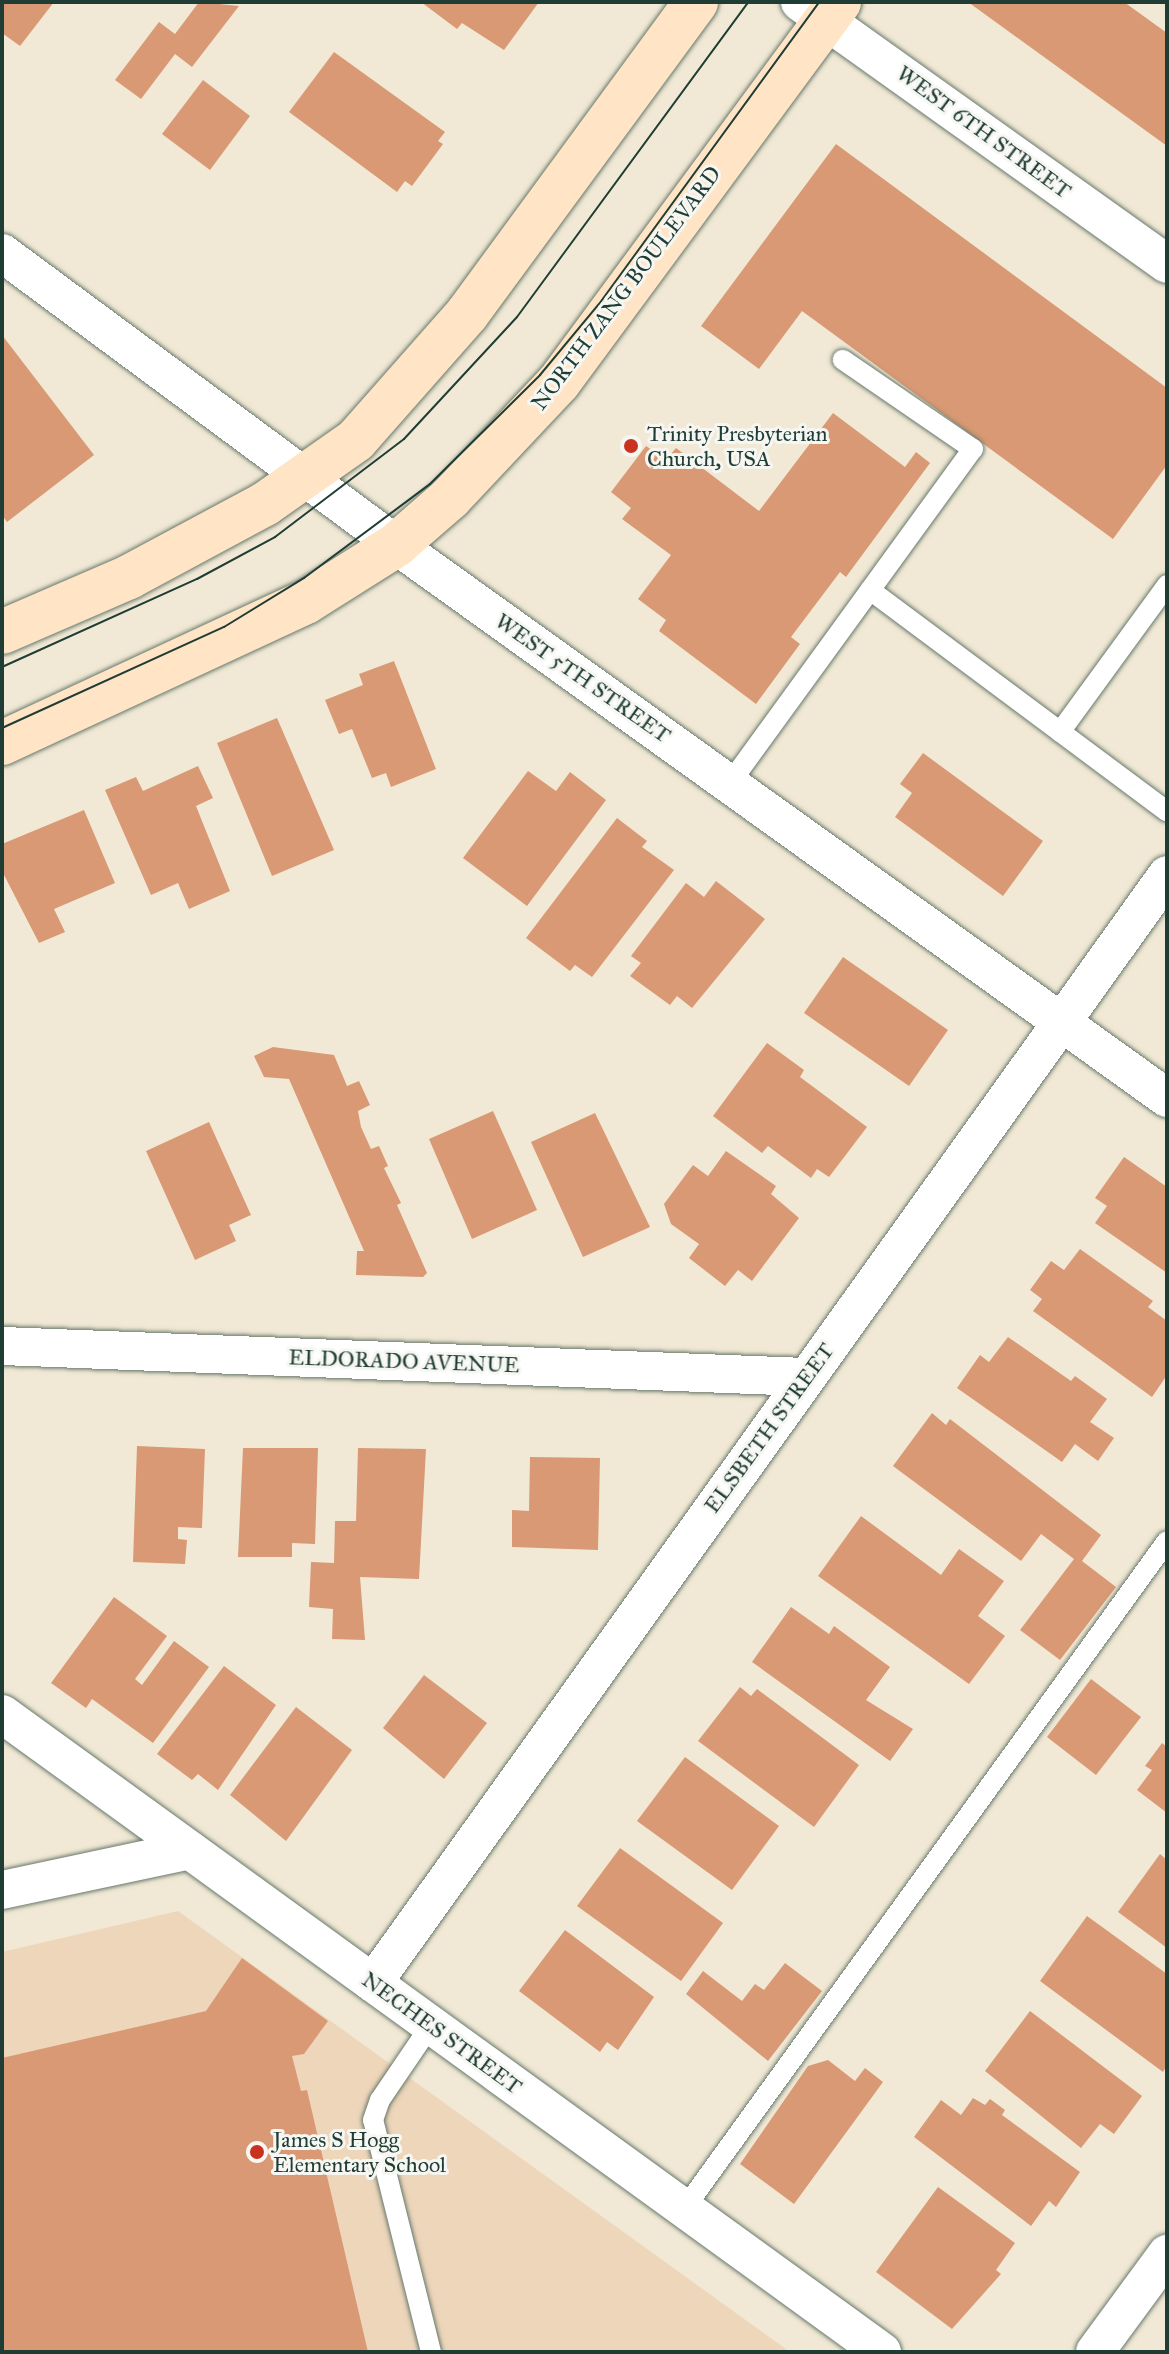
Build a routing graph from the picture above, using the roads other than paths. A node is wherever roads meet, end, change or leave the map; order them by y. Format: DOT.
graph roads {
  1 [pos="696,2"];
  2 [pos="822,8"];
  3 [pos="2,253"];
  4 [pos="1167,264"];
  5 [pos="843,360"];
  6 [pos="307,479"];
  7 [pos="396,545"];
  8 [pos="1167,585"];
  9 [pos="870,590"];
  10 [pos="2,632"];
  11 [pos="1060,732"];
  12 [pos="2,743"];
  13 [pos="730,783"];
  14 [pos="1167,811"];
  15 [pos="1167,875"];
  16 [pos="1063,1023"];
  17 [pos="1167,1098"];
  18 [pos="2,1346"];
  19 [pos="806,1377"];
  20 [pos="1167,1541"];
  21 [pos="2,1714"];
  22 [pos="190,1850"];
  23 [pos="2,1890"];
  24 [pos="373,1983"];
  25 [pos="431,2025"];
  26 [pos="684,2209"];
  27 [pos="1167,2254"];
  28 [pos="431,2352"];
  29 [pos="882,2352"];
  30 [pos="1095,2352"];
  1 -- 6 [label="main road"];
  2 -- 4 [label="street, WEST 6TH STREET"];
  2 -- 7 [label="main road, NORTH ZANG BOULEVARD"];
  3 -- 6 [label="street, WEST 5TH STREET"];
  5 -- 9 [label="lane"];
  6 -- 7 [label="street, WEST 5TH STREET"];
  6 -- 10 [label="main road"];
  7 -- 12 [label="main road, NORTH ZANG BOULEVARD"];
  7 -- 13 [label="street, WEST 5TH STREET"];
  8 -- 11 [label="lane"];
  9 -- 11 [label="lane"];
  9 -- 13 [label="lane"];
  11 -- 14 [label="lane"];
  13 -- 16 [label="street, WEST 5TH STREET"];
  15 -- 16 [label="street, ELSBETH STREET"];
  16 -- 17 [label="street, WEST 5TH STREET"];
  16 -- 19 [label="street, ELSBETH STREET"];
  18 -- 19 [label="street, ELDORADO AVENUE"];
  19 -- 24 [label="street, ELSBETH STREET"];
  20 -- 26 [label="lane"];
  21 -- 22 [label="street, NECHES STREET"];
  22 -- 23 [label="street"];
  22 -- 24 [label="street, NECHES STREET"];
  24 -- 25 [label="street, NECHES STREET"];
  25 -- 26 [label="street, NECHES STREET"];
  25 -- 28 [label="lane"];
  26 -- 29 [label="street, NECHES STREET"];
  27 -- 30 [label="street"];
}
